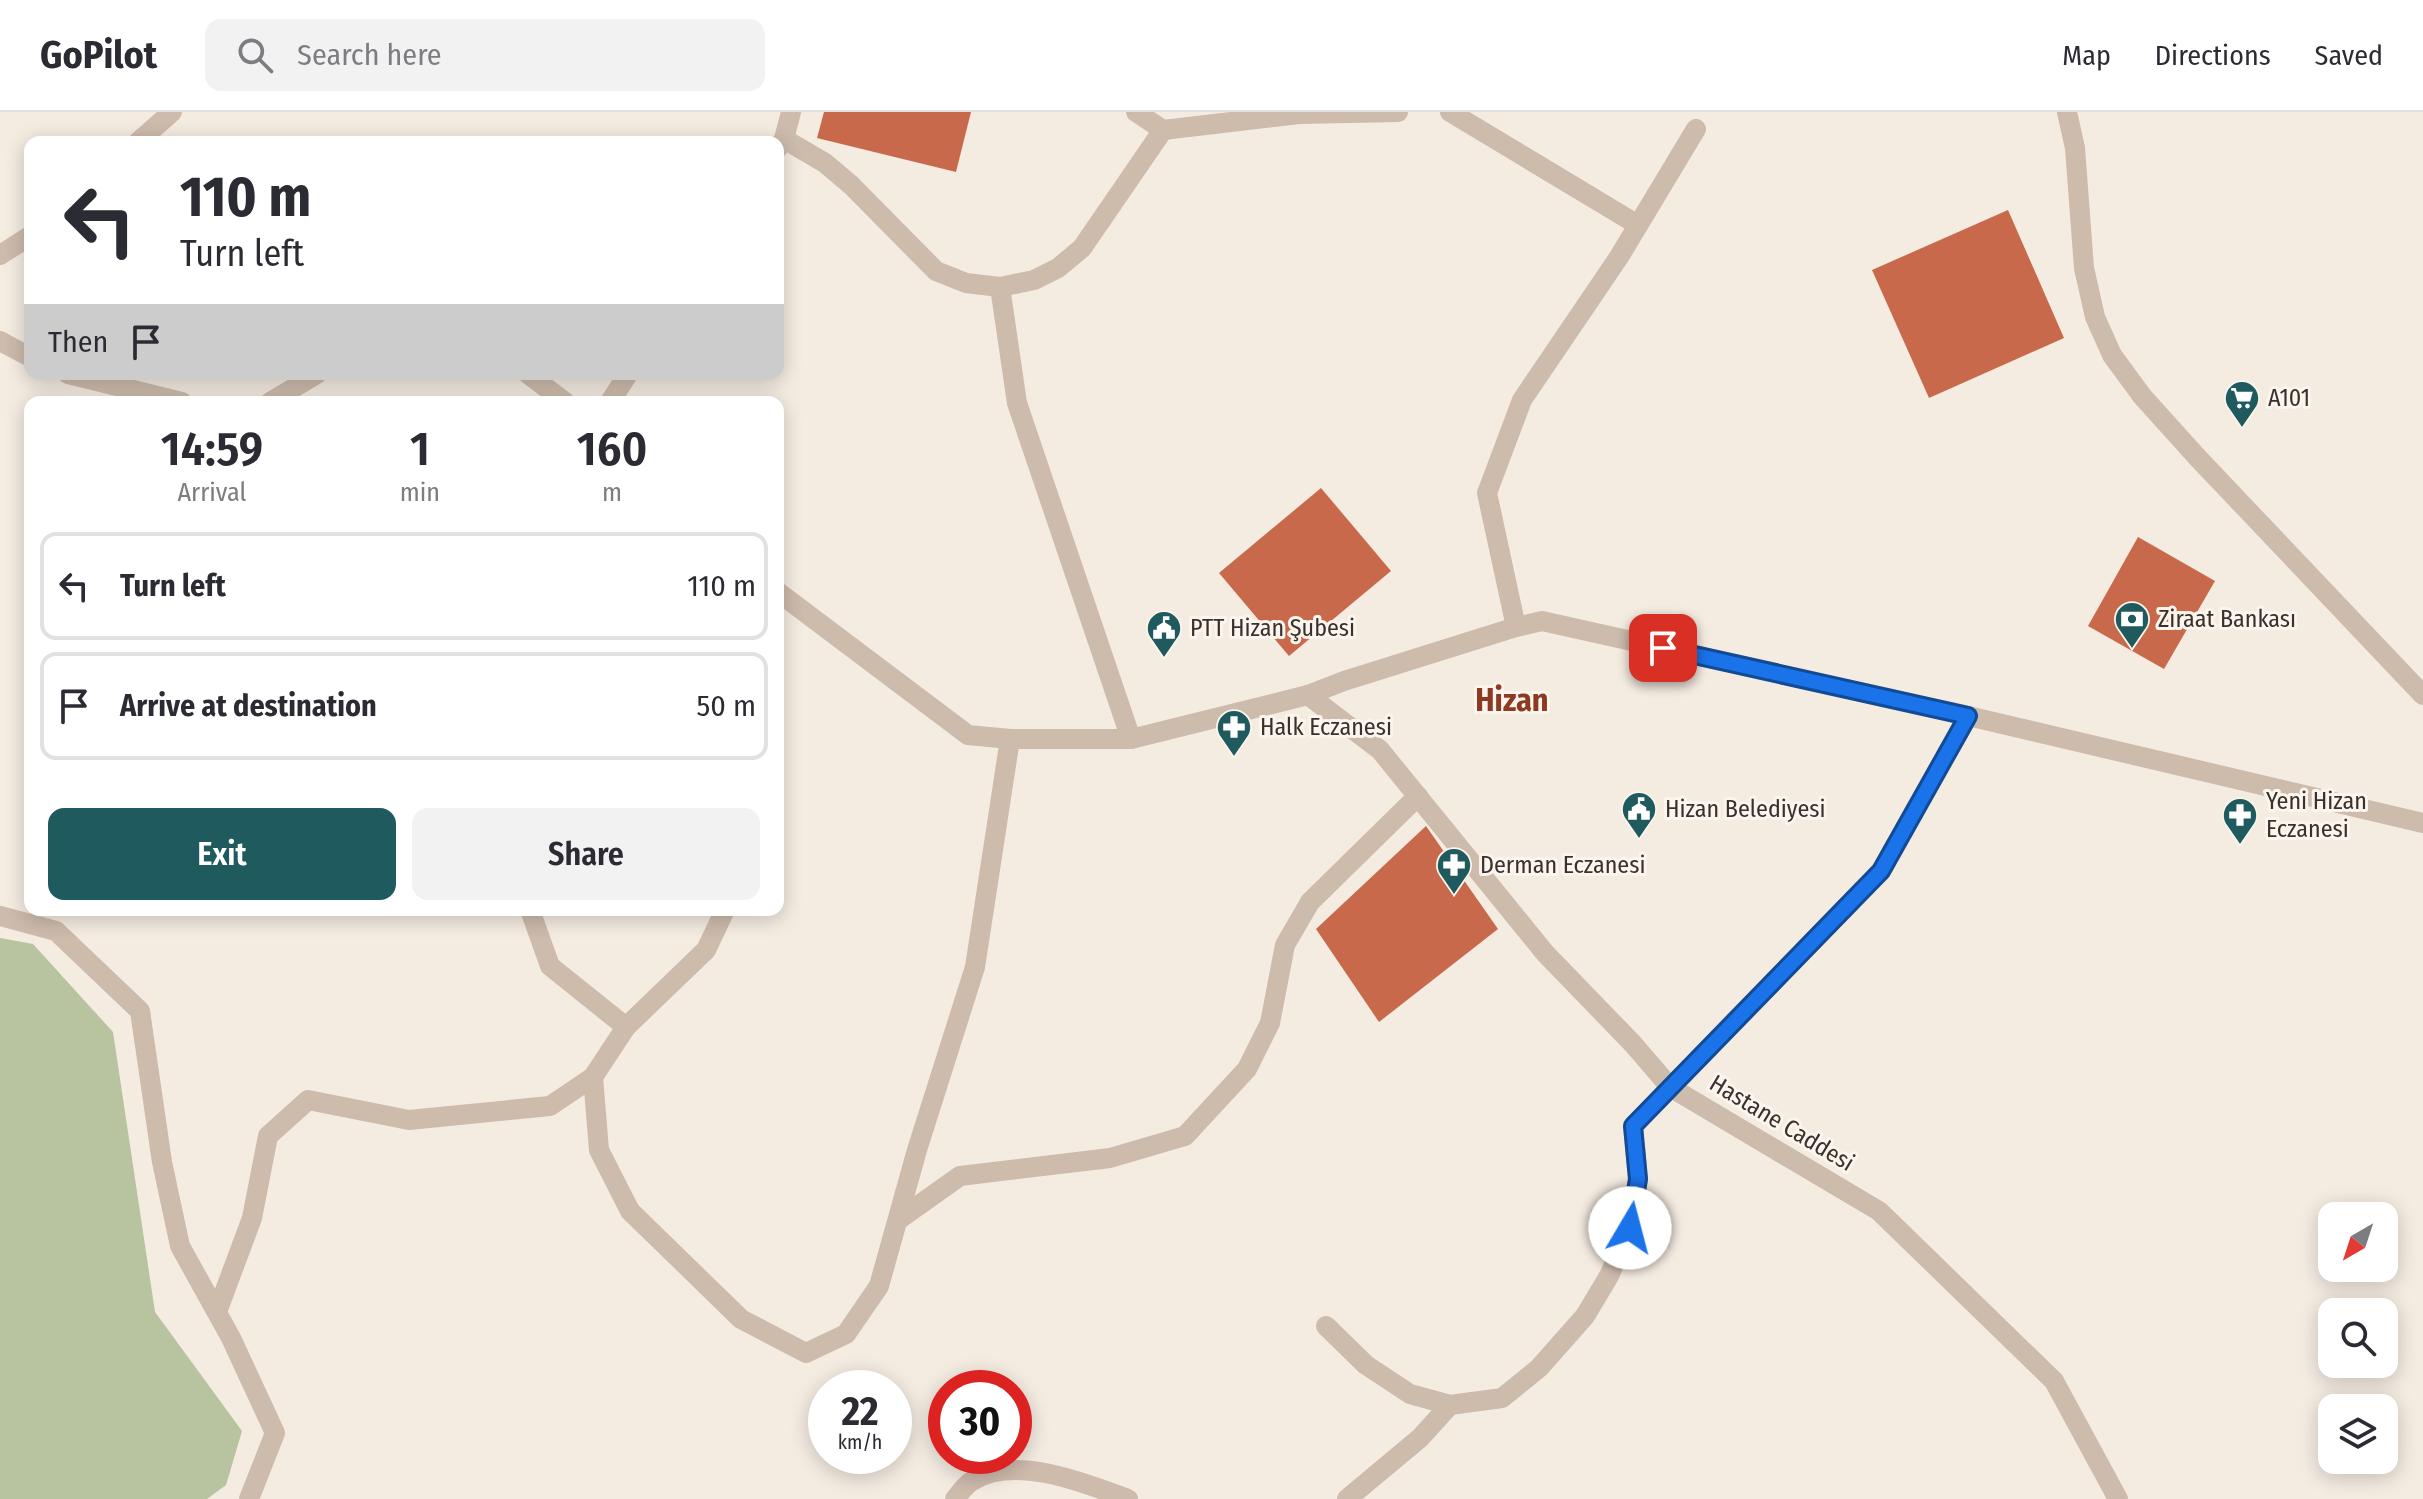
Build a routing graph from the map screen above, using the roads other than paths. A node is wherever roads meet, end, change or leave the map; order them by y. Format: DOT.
graph roads {
  1 [pos="172,112"];
  2 [pos="791,112"];
  3 [pos="1136,112"];
  4 [pos="1398,112"];
  5 [pos="1450,112"];
  6 [pos="2067,112"];
  7 [pos="1696,129"];
  8 [pos="1163,130"];
  9 [pos="145,136"];
  10 [pos="783,136"];
  11 [pos="784,144"];
  12 [pos="1638,225"];
  13 [pos="24,240"];
  14 [pos="0,255"];
  15 [pos="1000,287"];
  16 [pos="0,341"];
  17 [pos="24,354"];
  18 [pos="92,380"];
  19 [pos="307,380"];
  20 [pos="536,380"];
  21 [pos="158,396"];
  22 [pos="280,396"];
  23 [pos="557,396"];
  24 [pos="784,597"];
  25 [pos="1516,627"];
  26 [pos="1308,695"];
  27 [pos="2423,695"];
  28 [pos="1968,716"];
  29 [pos="1010,739"];
  30 [pos="1131,739"];
  31 [pos="1418,796"];
  32 [pos="2423,823"];
  33 [pos="0,916"];
  34 [pos="532,916"];
  35 [pos="722,916"];
  36 [pos="626,1027"];
  37 [pos="593,1077"];
  38 [pos="1670,1087"];
  39 [pos="898,1220"];
  40 [pos="217,1312"];
  41 [pos="1326,1326"];
  42 [pos="1450,1405"];
  43 [pos="249,1499"];
  44 [pos="955,1499"];
  45 [pos="1128,1499"];
  46 [pos="1347,1499"];
  47 [pos="2118,1499"];
  1 -- 9 [label="street"];
  2 -- 10 [label="street"];
  3 -- 8 [label="street"];
  4 -- 8 [label="street"];
  5 -- 12 [label="street"];
  6 -- 27 [label="street"];
  7 -- 12 [label="street"];
  8 -- 15 [label="street"];
  11 -- 15 [label="street"];
  12 -- 25 [label="street"];
  13 -- 14 [label="street"];
  15 -- 30 [label="street"];
  16 -- 17 [label="street"];
  18 -- 21 [label="street"];
  19 -- 22 [label="street"];
  20 -- 23 [label="street"];
  24 -- 29 [label="street"];
  25 -- 26 [label="street"];
  25 -- 28 [label="street"];
  26 -- 30 [label="street"];
  26 -- 31 [label="street, Hastane Caddesi"];
  28 -- 32 [label="street"];
  28 -- 38 [label="street"];
  29 -- 30 [label="street"];
  29 -- 39 [label="street"];
  31 -- 38 [label="street, Hastane Caddesi"];
  31 -- 39 [label="street"];
  33 -- 40 [label="street"];
  34 -- 36 [label="street"];
  35 -- 36 [label="street"];
  36 -- 37 [label="street"];
  37 -- 39 [label="street"];
  37 -- 40 [label="street"];
  38 -- 42 [label="street"];
  38 -- 47 [label="street, Hastane Caddesi"];
  40 -- 43 [label="street"];
  41 -- 42 [label="street"];
  42 -- 46 [label="street"];
  44 -- 45 [label="street"];
}
